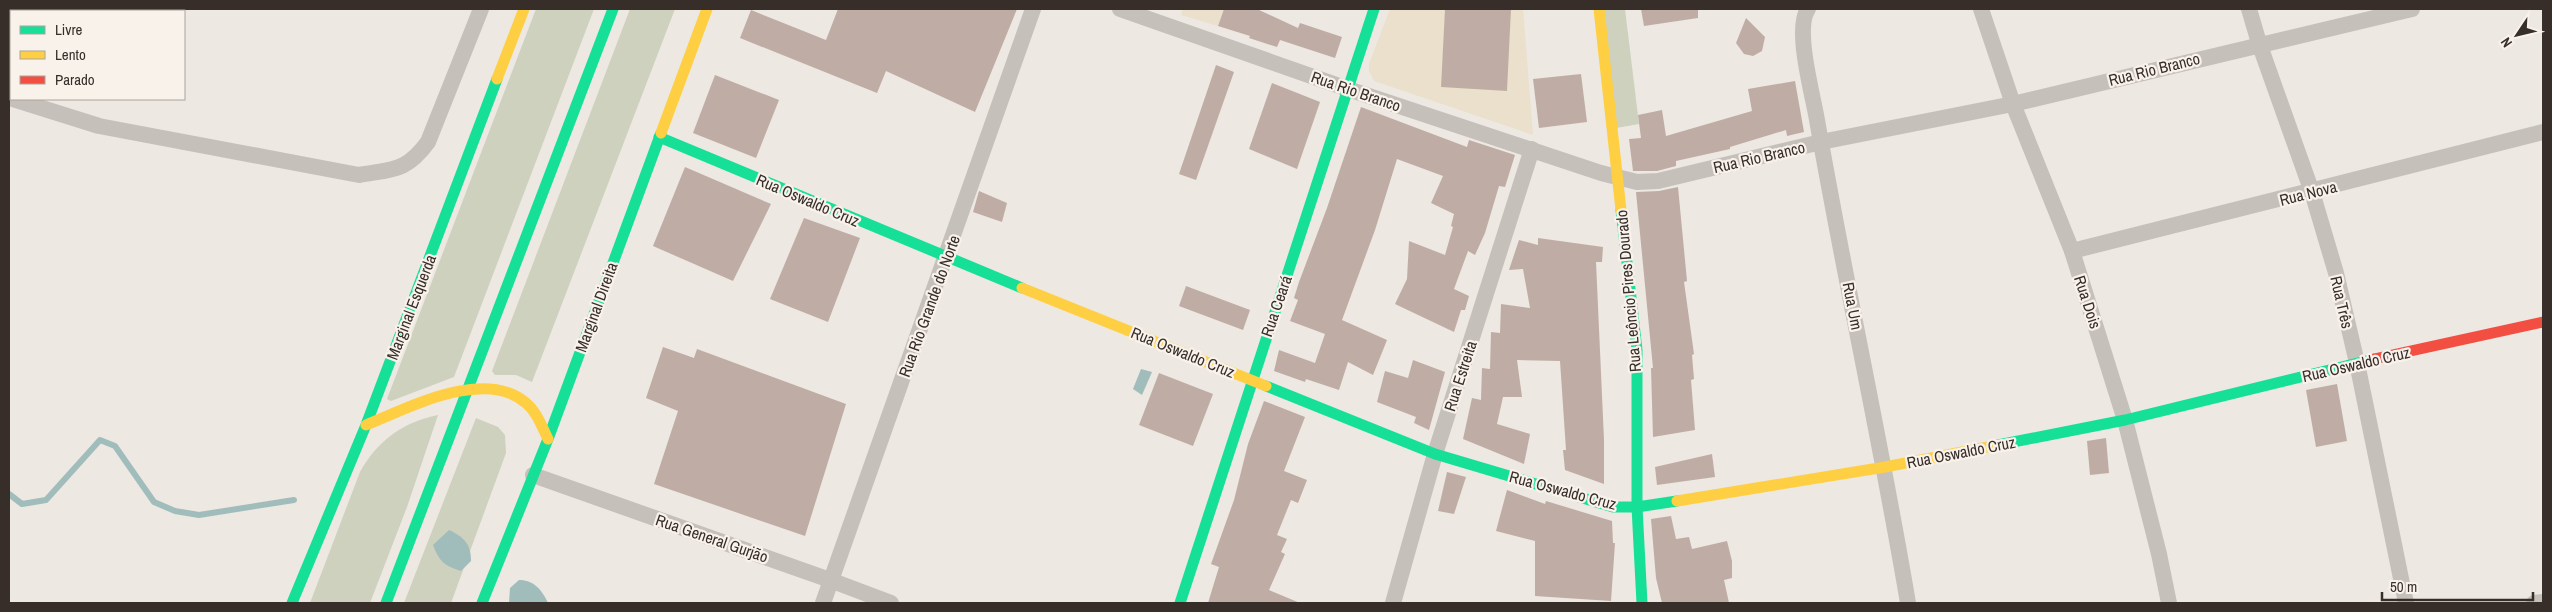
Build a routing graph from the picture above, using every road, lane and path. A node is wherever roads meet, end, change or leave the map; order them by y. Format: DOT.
graph roads {
  1 [pos="480,9"];
  2 [pos="524,9"];
  3 [pos="613,9"];
  4 [pos="708,9"];
  5 [pos="1033,9"];
  6 [pos="1120,9"];
  7 [pos="1374,9"];
  8 [pos="1599,9"];
  9 [pos="1808,9"];
  10 [pos="1981,9"];
  11 [pos="2249,9"];
  12 [pos="2412,9"];
  13 [pos="2259,43"];
  14 [pos="1348,90"];
  15 [pos="17,100"];
  16 [pos="2013,104"];
  17 [pos="2543,132"];
  18 [pos="659,137"];
  19 [pos="1821,142"];
  20 [pos="1532,149"];
  21 [pos="1617,178"];
  22 [pos="2312,192"];
  23 [pos="2072,251"];
  24 [pos="947,258"];
  25 [pos="2543,322"];
  26 [pos="2357,363"];
  27 [pos="1252,379"];
  28 [pos="467,391"];
  29 [pos="2126,420"];
  30 [pos="366,425"];
  31 [pos="548,439"];
  32 [pos="1435,454"];
  33 [pos="1885,468"];
  34 [pos="533,475"];
  35 [pos="1637,507"];
  36 [pos="830,580"];
  37 [pos="2543,602"];
  38 [pos="292,603"];
  39 [pos="386,603"];
  40 [pos="482,603"];
  41 [pos="823,603"];
  42 [pos="891,603"];
  43 [pos="1180,603"];
  44 [pos="1393,603"];
  45 [pos="1642,603"];
  46 [pos="1908,603"];
  47 [pos="2169,603"];
  48 [pos="2406,603"];
  49 [pos="2534,603"];
  1 -- 15 [label="street"];
  2 -- 30 [label="main road, Marginal Esquerda"];
  3 -- 28 [label="main road"];
  4 -- 18 [label="main road, Marginal Direita"];
  5 -- 24 [label="street, Rua Rio Grande do Norte"];
  6 -- 14 [label="street, Rua Rio Branco"];
  7 -- 14 [label="main road, Rua Ceará"];
  8 -- 21 [label="main road, Rua Leôncio Pires Dourado"];
  9 -- 19 [label="street, Rua Um"];
  10 -- 16 [label="street, Rua Dois"];
  11 -- 13 [label="street, Rua Três"];
  12 -- 13 [label="street, Rua Rio Branco"];
  13 -- 16 [label="street, Rua Rio Branco"];
  13 -- 22 [label="street, Rua Três"];
  14 -- 20 [label="street, Rua Rio Branco"];
  14 -- 27 [label="main road, Rua Ceará"];
  16 -- 19 [label="street, Rua Rio Branco"];
  16 -- 23 [label="street, Rua Dois"];
  17 -- 22 [label="street, Rua Nova"];
  18 -- 24 [label="main road, Rua Oswaldo Cruz"];
  18 -- 31 [label="main road, Marginal Direita"];
  19 -- 21 [label="street, Rua Rio Branco"];
  19 -- 33 [label="street, Rua Um"];
  20 -- 21 [label="street, Rua Rio Branco"];
  20 -- 32 [label="street, Rua Estreita"];
  21 -- 35 [label="main road, Rua Leôncio Pires Dourado"];
  22 -- 23 [label="street, Rua Nova"];
  22 -- 26 [label="street, Rua Três"];
  23 -- 29 [label="street, Rua Dois"];
  24 -- 27 [label="main road, Rua Oswaldo Cruz"];
  24 -- 36 [label="street, Rua Rio Grande do Norte"];
  25 -- 26 [label="main road, Rua Oswaldo Cruz"];
  26 -- 29 [label="main road, Rua Oswaldo Cruz"];
  26 -- 48 [label="street, Rua Três"];
  27 -- 32 [label="main road, Rua Oswaldo Cruz"];
  27 -- 43 [label="main road, Rua Ceará"];
  28 -- 30 [label="main road"];
  28 -- 31 [label="main road"];
  28 -- 39 [label="main road"];
  29 -- 33 [label="main road, Rua Oswaldo Cruz"];
  29 -- 47 [label="street, Rua Dois"];
  30 -- 38 [label="main road, Marginal Esquerda"];
  31 -- 34 [label="main road, Marginal Direita"];
  32 -- 35 [label="main road, Rua Oswaldo Cruz"];
  32 -- 44 [label="street, Rua Estreita"];
  33 -- 35 [label="main road, Rua Oswaldo Cruz"];
  33 -- 46 [label="street, Rua Um"];
  34 -- 36 [label="street, Rua General Gurjão"];
  34 -- 40 [label="main road, Marginal Direita"];
  35 -- 45 [label="main road, Rua Leôncio Pires Dourado"];
  36 -- 41 [label="street, Rua Rio Grande do Norte"];
  36 -- 42 [label="street, Rua General Gurjão"];
  37 -- 49 [label="street"];
}
